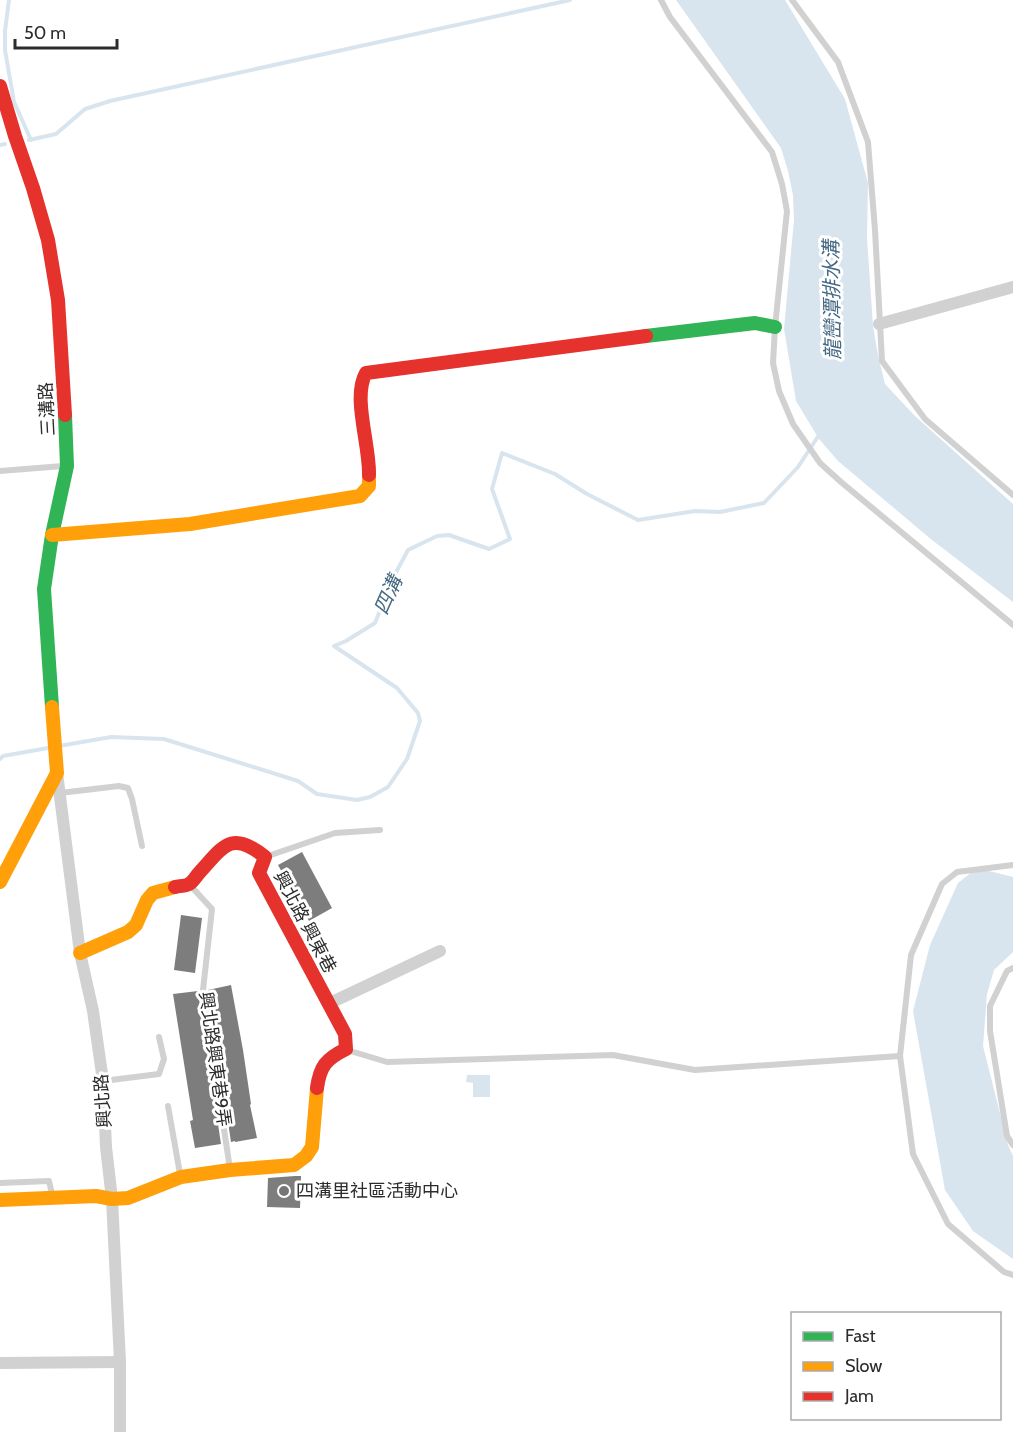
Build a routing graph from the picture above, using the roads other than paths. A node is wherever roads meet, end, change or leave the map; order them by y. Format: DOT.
graph roads {
  1 [pos="661,0"];
  2 [pos="792,0"];
  3 [pos="0,86"];
  4 [pos="1013,287"];
  5 [pos="879,324"];
  6 [pos="775,327"];
  7 [pos="67,466"];
  8 [pos="0,471"];
  9 [pos="1013,495"];
  10 [pos="52,535"];
  11 [pos="1013,625"];
  12 [pos="57,773"];
  13 [pos="60,793"];
  14 [pos="380,830"];
  15 [pos="142,846"];
  16 [pos="265,858"];
  17 [pos="1013,866"];
  18 [pos="0,882"];
  19 [pos="189,884"];
  20 [pos="440,951"];
  21 [pos="81,953"];
  22 [pos="1013,968"];
  23 [pos="328,1004"];
  24 [pos="159,1036"];
  25 [pos="346,1049"];
  26 [pos="900,1056"];
  27 [pos="103,1081"];
  28 [pos="168,1106"];
  29 [pos="1013,1145"];
  30 [pos="230,1170"];
  31 [pos="181,1178"];
  32 [pos="0,1184"];
  33 [pos="52,1197"];
  34 [pos="112,1199"];
  35 [pos="0,1200"];
  36 [pos="1013,1275"];
  37 [pos="120,1362"];
  38 [pos="0,1363"];
  39 [pos="120,1432"];
  1 -- 6 [label="lane"];
  2 -- 5 [label="lane"];
  3 -- 7 [label="street, 三溝路"];
  4 -- 5 [label="street"];
  5 -- 9 [label="lane"];
  6 -- 10 [label="street"];
  6 -- 11 [label="lane"];
  7 -- 8 [label="lane"];
  7 -- 10 [label="street, 三溝路"];
  10 -- 12 [label="street, 三溝路"];
  12 -- 13 [label="street, 興北路"];
  12 -- 18 [label="street"];
  13 -- 15 [label="lane"];
  13 -- 21 [label="street, 興北路"];
  14 -- 16 [label="lane"];
  16 -- 19 [label="street"];
  16 -- 23 [label="street, 興北路 興東巷"];
  17 -- 26 [label="lane"];
  19 -- 21 [label="street"];
  19 -- 30 [label="lane, 興北路興東巷9弄"];
  20 -- 23 [label="street"];
  21 -- 27 [label="street, 興北路"];
  22 -- 29 [label="lane"];
  23 -- 25 [label="street, 興北路 興東巷"];
  24 -- 27 [label="lane"];
  25 -- 26 [label="lane"];
  25 -- 30 [label="street"];
  26 -- 36 [label="lane"];
  27 -- 34 [label="street, 興北路"];
  28 -- 31 [label="lane"];
  30 -- 31 [label="street"];
  31 -- 34 [label="street"];
  32 -- 33 [label="lane"];
  33 -- 34 [label="street"];
  33 -- 35 [label="street"];
  34 -- 37 [label="street, 興北路"];
  37 -- 38 [label="street"];
  37 -- 39 [label="street, 興北路"];
}
